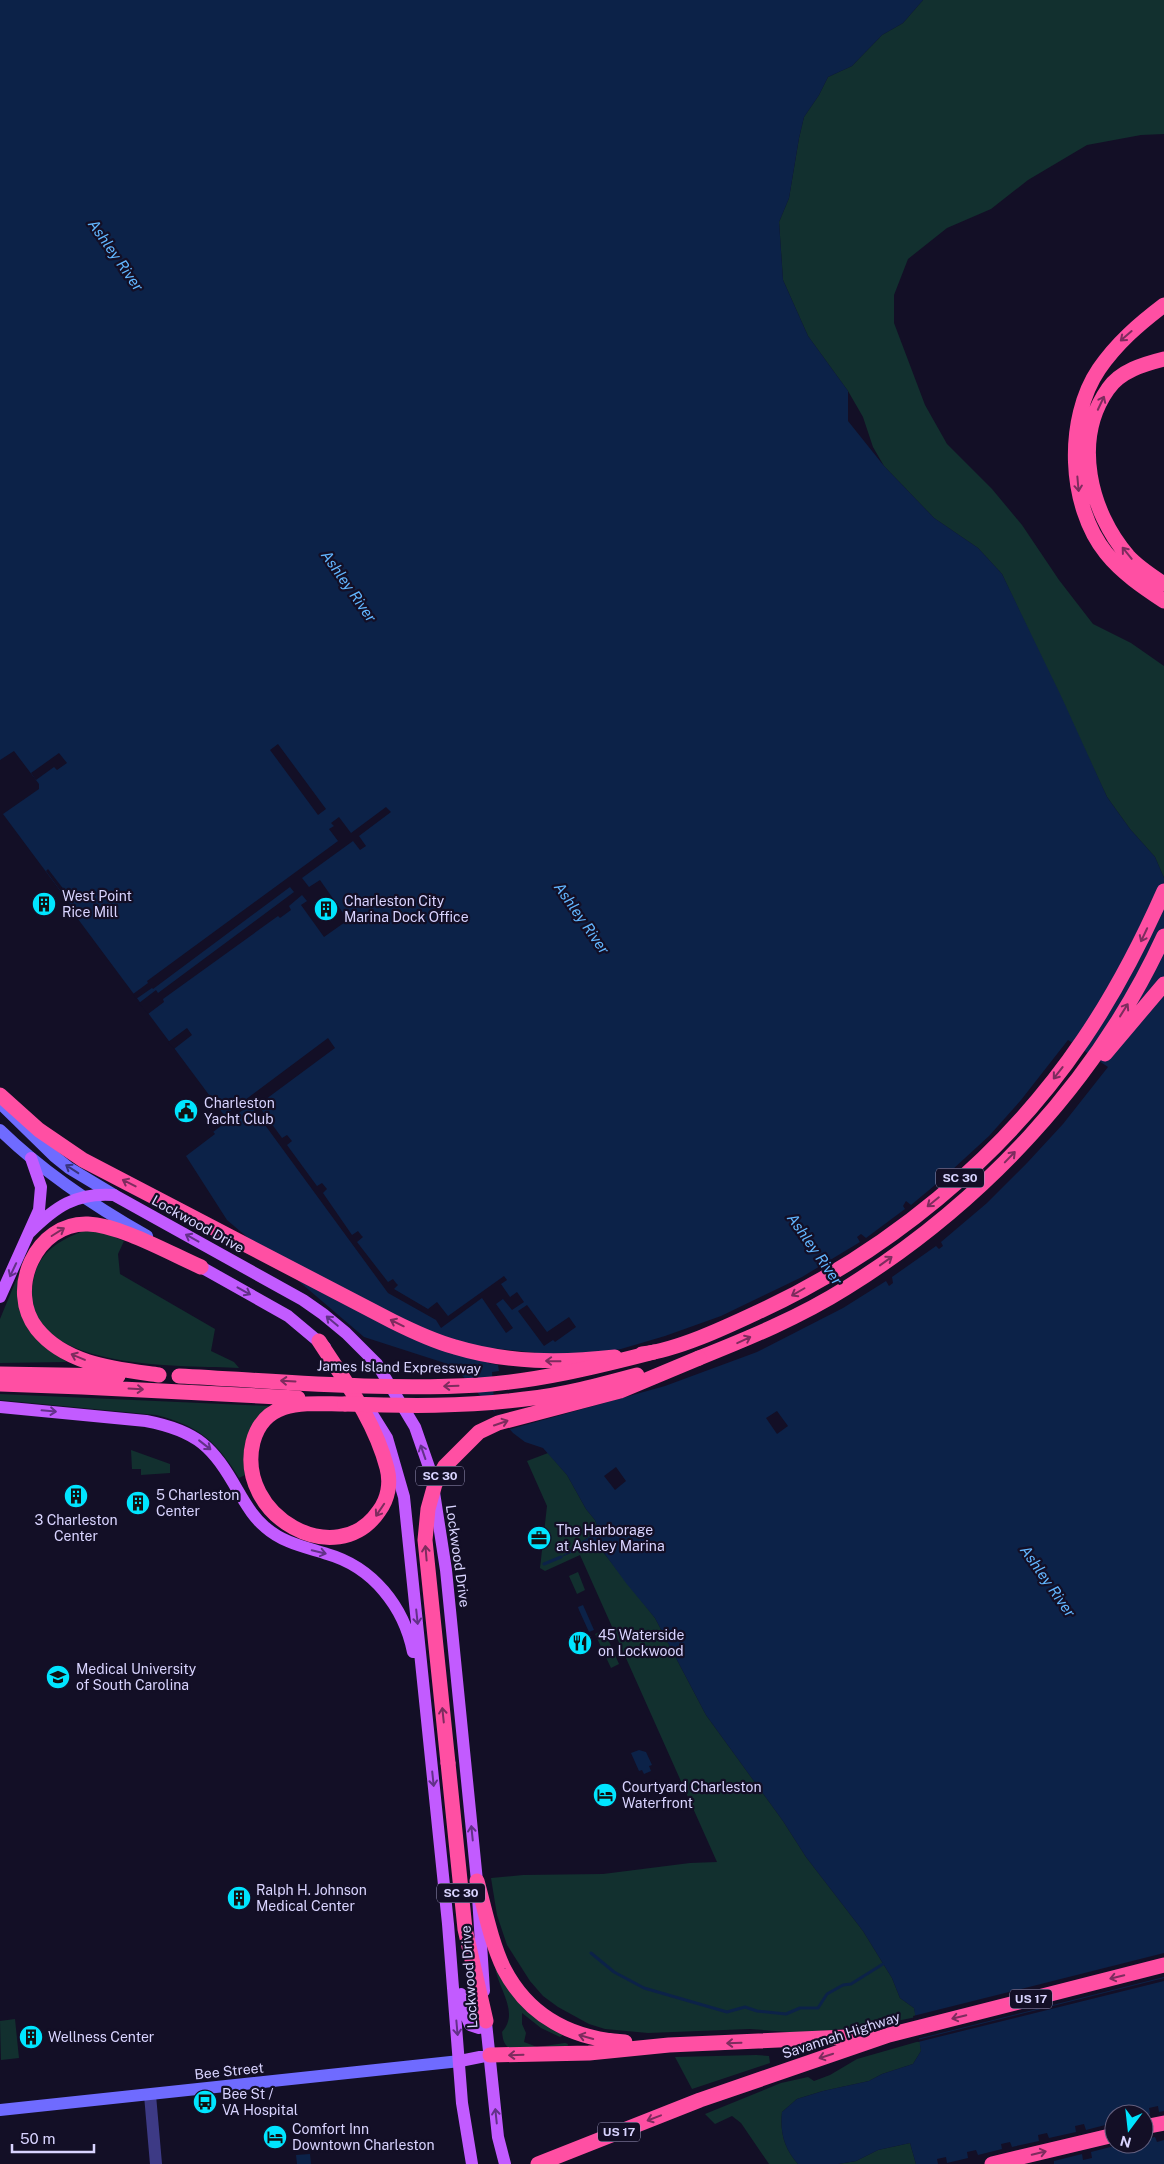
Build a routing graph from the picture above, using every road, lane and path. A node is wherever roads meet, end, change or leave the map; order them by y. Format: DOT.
graph roads {
  1 [pos="1164,305"];
  2 [pos="1164,359"];
  3 [pos="1164,584"];
  4 [pos="1164,601"];
  5 [pos="1164,891"];
  6 [pos="1164,936"];
  7 [pos="1164,984"];
  8 [pos="0,1095"];
  9 [pos="0,1103"];
  10 [pos="1056,1107"];
  11 [pos="0,1130"];
  12 [pos="31,1158"];
  13 [pos="114,1195"];
  14 [pos="81,1196"];
  15 [pos="30,1234"];
  16 [pos="152,1242"];
  17 [pos="202,1267"];
  18 [pos="0,1297"];
  19 [pos="319,1341"];
  20 [pos="654,1352"];
  21 [pos="699,1358"];
  22 [pos="0,1374"];
  23 [pos="159,1375"];
  24 [pos="0,1384"];
  25 [pos="345,1404"];
  26 [pos="0,1407"];
  27 [pos="426,1710"];
  28 [pos="477,1881"];
  29 [pos="448,1924"];
  30 [pos="1164,1965"];
  31 [pos="486,2021"];
  32 [pos="893,2034"];
  33 [pos="669,2045"];
  34 [pos="490,2055"];
  35 [pos="460,2061"];
  36 [pos="150,2095"];
  37 [pos="0,2110"];
  38 [pos="1104,2137"];
  39 [pos="156,2164"];
  40 [pos="472,2164"];
  41 [pos="505,2164"];
  42 [pos="538,2164"];
  43 [pos="992,2164"];
  1 -- 4 [label="highway, one-way"];
  3 -- 2 [label="highway, one-way"];
  5 -- 20 [label="highway, James Island Expressway / SC 30, one-way"];
  10 -- 6 [label="highway, SC 30, one-way"];
  7 -- 10 [label="highway"];
  20 -- 8 [label="highway, one-way, bridge"];
  13 -- 9 [label="street, Lockwood Drive, one-way"];
  21 -- 10 [label="highway, SC 30, one-way"];
  11 -- 12 [label="street"];
  12 -- 14 [label="street"];
  12 -- 15 [label="main road"];
  13 -- 14 [label="main road"];
  28 -- 13 [label="main road, Lockwood Drive / SC 30, one-way, bridge"];
  14 -- 15 [label="main road"];
  14 -- 16 [label="street"];
  15 -- 18 [label="main road, one-way"];
  16 -- 17 [label="highway"];
  23 -- 16 [label="highway, SC 30, one-way"];
  17 -- 19 [label="main road, Lockwood Drive / SC 30, one-way"];
  19 -- 25 [label="highway, one-way, bridge"];
  19 -- 27 [label="main road, Lockwood Drive / SC 30, one-way, bridge"];
  20 -- 23 [label="highway, James Island Expressway / SC 30, one-way, bridge"];
  21 -- 25 [label="highway, SC 30, bridge"];
  31 -- 21 [label="highway, SC 30, one-way, bridge"];
  22 -- 23 [label="highway, James Island Expressway / SC 30"];
  24 -- 25 [label="highway, SC 30, one-way"];
  26 -- 27 [label="main road, one-way"];
  27 -- 29 [label="main road, Lockwood Drive / SC 30, one-way"];
  28 -- 31 [label="main road, Lockwood Drive / SC 30"];
  33 -- 28 [label="highway, one-way"];
  29 -- 31 [label="main road"];
  29 -- 35 [label="main road, Lockwood Drive / SC 30, one-way"];
  30 -- 32 [label="highway, Savannah Highway / US 17, one-way"];
  31 -- 34 [label="main road, Lockwood Drive / SC 30"];
  32 -- 33 [label="highway, one-way"];
  32 -- 42 [label="highway, Savannah Highway / US 17, one-way"];
  33 -- 34 [label="highway, one-way"];
  34 -- 35 [label="main road"];
  41 -- 34 [label="main road, Lockwood Drive / SC 30, one-way"];
  35 -- 36 [label="street, Bee Street"];
  35 -- 40 [label="main road, Lockwood Drive / SC 30"];
  36 -- 37 [label="street, Bee Street"];
  36 -- 39 [label="street"];
  43 -- 38 [label="highway, one-way"];
}
